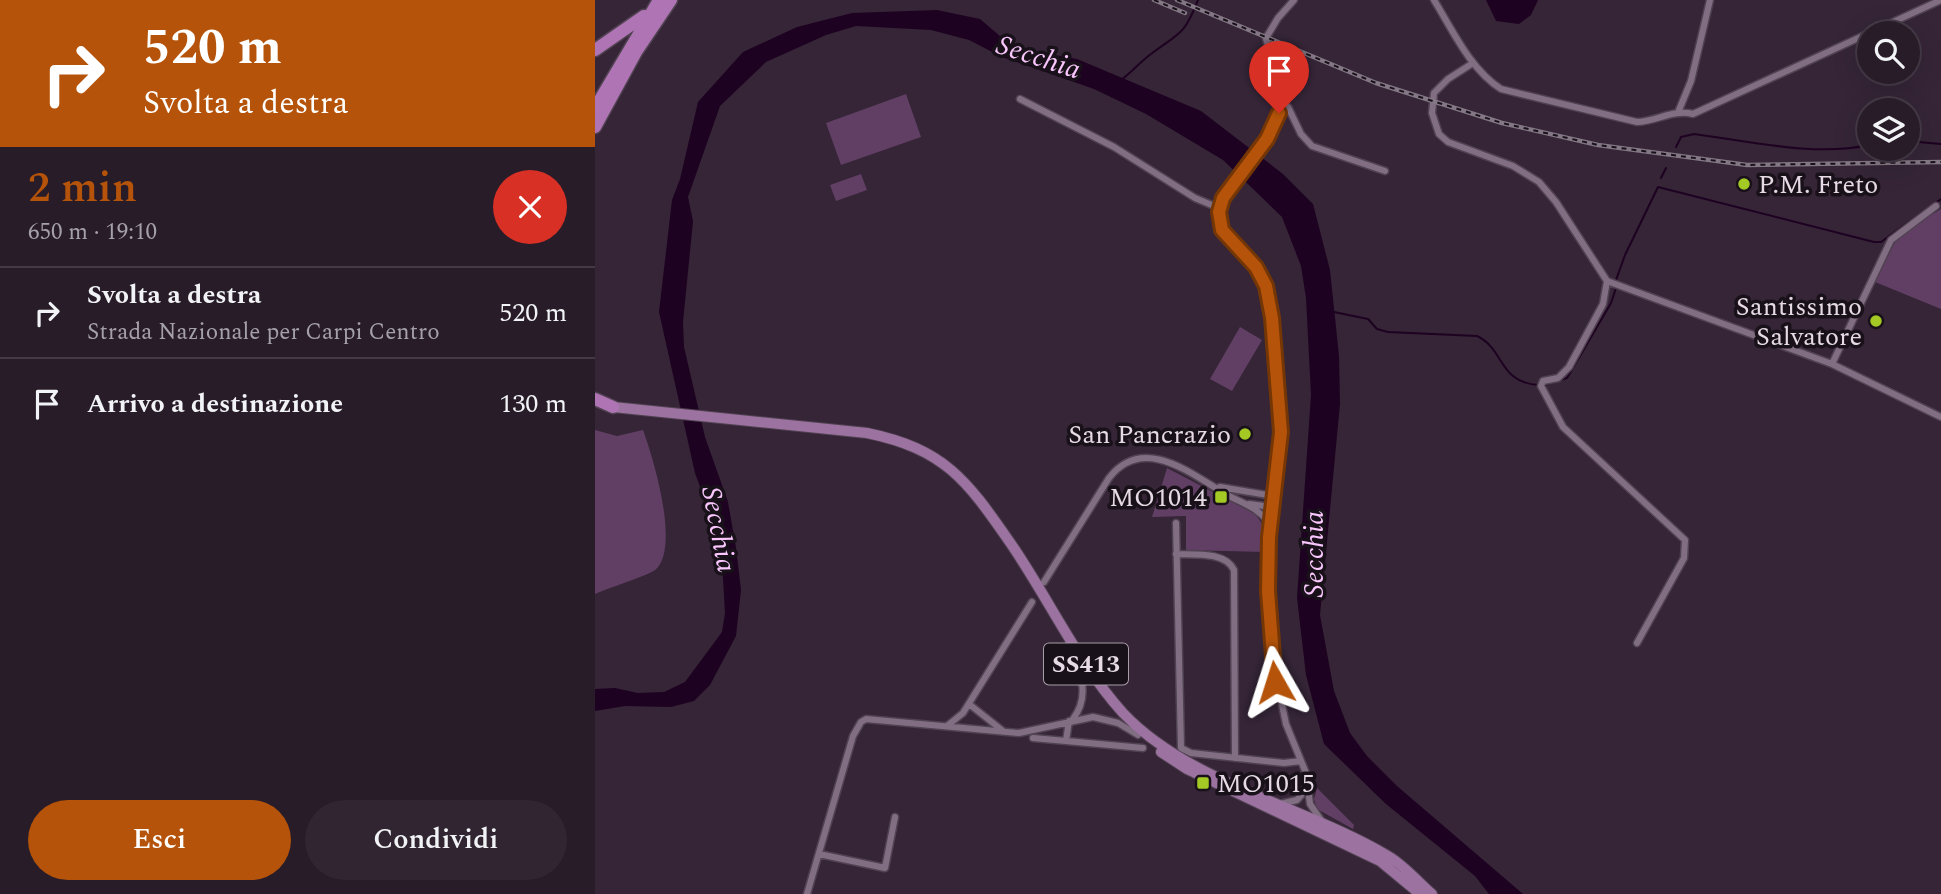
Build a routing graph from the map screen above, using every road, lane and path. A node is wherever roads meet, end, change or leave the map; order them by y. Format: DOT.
graph roads {
  1 [pos="658,0"];
  2 [pos="671,0"];
  3 [pos="1294,0"];
  4 [pos="1434,0"];
  5 [pos="1710,0"];
  6 [pos="1941,0"];
  7 [pos="595,50"];
  8 [pos="1473,63"];
  9 [pos="1020,99"];
  10 [pos="1281,105"];
  11 [pos="595,108"];
  12 [pos="1679,110"];
  13 [pos="595,127"];
  14 [pos="1385,171"];
  15 [pos="1936,206"];
  16 [pos="1219,208"];
  17 [pos="1607,281"];
  18 [pos="1832,364"];
  19 [pos="595,402"];
  20 [pos="620,409"];
  21 [pos="1941,417"];
  22 [pos="1215,486"];
  23 [pos="1273,496"];
  24 [pos="1247,504"];
  25 [pos="1272,507"];
  26 [pos="1176,523"];
  27 [pos="1270,524"];
  28 [pos="1009,541"];
  29 [pos="1176,554"];
  30 [pos="1044,582"];
  31 [pos="1032,601"];
  32 [pos="1637,643"];
  33 [pos="1070,649"];
  34 [pos="969,704"];
  35 [pos="1071,720"];
  36 [pos="942,727"];
  37 [pos="1008,732"];
  38 [pos="1138,735"];
  39 [pos="1033,738"];
  40 [pos="1066,741"];
  41 [pos="1143,748"];
  42 [pos="1235,758"];
  43 [pos="1301,761"];
  44 [pos="1308,785"];
  45 [pos="1277,804"];
  46 [pos="895,817"];
  47 [pos="1323,825"];
  48 [pos="819,854"];
  49 [pos="807,894"];
  50 [pos="1420,894"];
  51 [pos="1432,894"];
  1 -- 7 [label="highway"];
  1 -- 11 [label="highway"];
  2 -- 13 [label="highway"];
  3 -- 10 [label="street"];
  4 -- 8 [label="street"];
  5 -- 12 [label="street"];
  6 -- 12 [label="street"];
  8 -- 12 [label="street"];
  8 -- 17 [label="street"];
  9 -- 16 [label="street"];
  10 -- 14 [label="street"];
  10 -- 16 [label="street"];
  15 -- 18 [label="street"];
  16 -- 23 [label="street"];
  17 -- 18 [label="street"];
  17 -- 32 [label="street"];
  18 -- 21 [label="street"];
  19 -- 20 [label="highway, SS413"];
  20 -- 28 [label="main road, SS413"];
  22 -- 23 [label="street"];
  22 -- 24 [label="street"];
  22 -- 30 [label="street"];
  23 -- 25 [label="street"];
  24 -- 25 [label="street"];
  24 -- 27 [label="street"];
  25 -- 27 [label="street"];
  26 -- 29 [label="street"];
  27 -- 43 [label="street"];
  28 -- 33 [label="main road, SS413"];
  28 -- 45 [label="main road, SS413"];
  29 -- 42 [label="street"];
  29 -- 42 [label="street"];
  31 -- 34 [label="street"];
  33 -- 35 [label="street"];
  33 -- 38 [label="main road, SS413"];
  34 -- 36 [label="street"];
  34 -- 37 [label="street"];
  35 -- 37 [label="street"];
  35 -- 38 [label="street"];
  35 -- 40 [label="street"];
  36 -- 37 [label="street"];
  36 -- 48 [label="street"];
  38 -- 50 [label="main road, SS413"];
  39 -- 40 [label="street"];
  40 -- 41 [label="street"];
  42 -- 43 [label="street"];
  43 -- 44 [label="street"];
  44 -- 45 [label="street"];
  44 -- 47 [label="street"];
  45 -- 47 [label="main road, SS413"];
  46 -- 48 [label="street"];
  47 -- 51 [label="main road, SS413"];
  48 -- 49 [label="street"];
}
